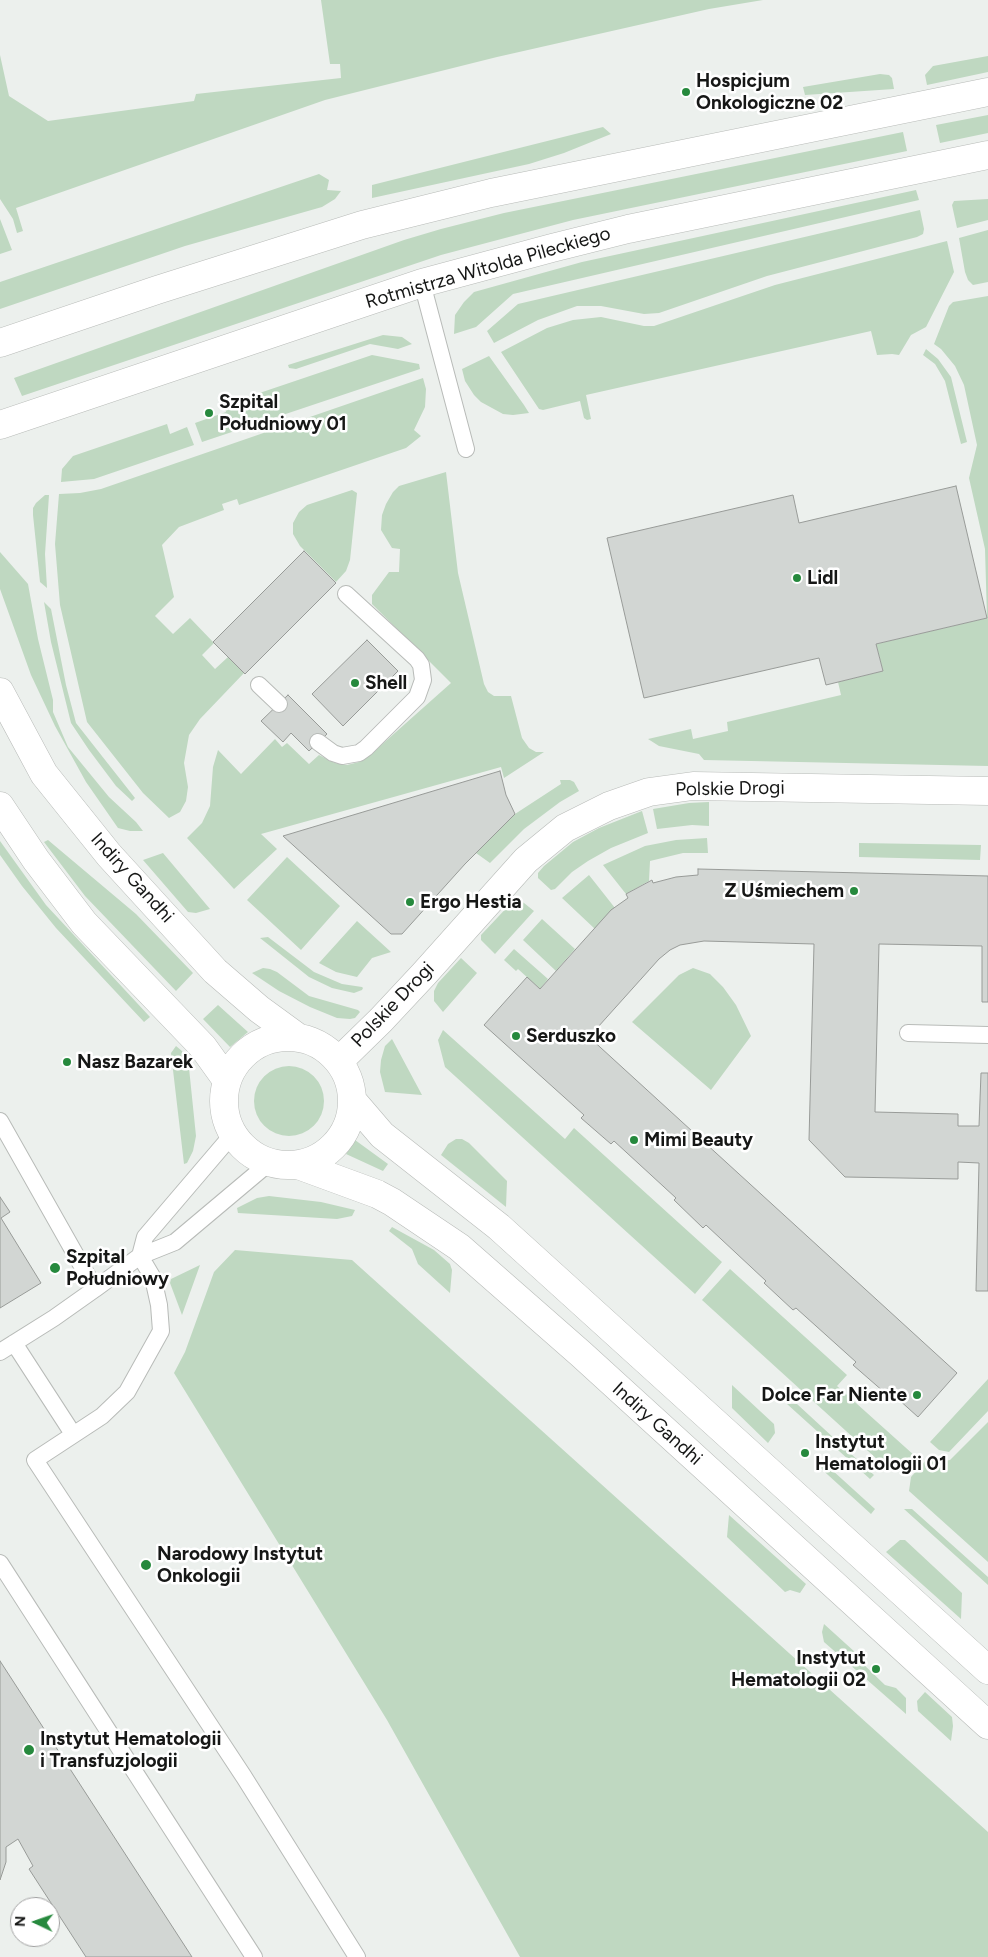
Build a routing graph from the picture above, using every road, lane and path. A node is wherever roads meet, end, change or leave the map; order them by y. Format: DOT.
graph roads {
  1 [pos="988,92"];
  2 [pos="988,155"];
  3 [pos="422,283"];
  4 [pos="0,343"];
  5 [pos="0,426"];
  6 [pos="466,449"];
  7 [pos="346,594"];
  8 [pos="259,685"];
  9 [pos="0,692"];
  10 [pos="279,704"];
  11 [pos="318,742"];
  12 [pos="988,791"];
  13 [pos="0,806"];
  14 [pos="908,1033"];
  15 [pos="988,1035"];
  16 [pos="296,1036"];
  17 [pos="339,1061"];
  18 [pos="226,1079"];
  19 [pos="352,1100"];
  20 [pos="0,1121"];
  21 [pos="232,1135"];
  22 [pos="269,1164"];
  23 [pos="298,1165"];
  24 [pos="140,1256"];
  25 [pos="95,1289"];
  26 [pos="14,1343"];
  27 [pos="0,1352"];
  28 [pos="73,1434"];
  29 [pos="0,1563"];
  30 [pos="988,1670"];
  31 [pos="988,1725"];
  32 [pos="254,1957"];
  33 [pos="357,1957"];
  1 -- 4 [label="street"];
  2 -- 3 [label="street, Rotmistrza Witolda Pileckiego"];
  3 -- 5 [label="street, Rotmistrza Witolda Pileckiego"];
  3 -- 6 [label="lane"];
  7 -- 11 [label="lane"];
  8 -- 10 [label="lane"];
  9 -- 16 [label="street, Indiry Gandhi"];
  12 -- 17 [label="street, Polskie Drogi"];
  13 -- 18 [label="street"];
  14 -- 15 [label="lane"];
  16 -- 17 [label="street"];
  16 -- 18 [label="street"];
  17 -- 19 [label="street"];
  18 -- 21 [label="street"];
  19 -- 23 [label="street"];
  19 -- 30 [label="street"];
  20 -- 25 [label="lane"];
  21 -- 22 [label="street"];
  21 -- 24 [label="lane"];
  22 -- 23 [label="street"];
  22 -- 24 [label="lane"];
  23 -- 31 [label="street, Indiry Gandhi"];
  24 -- 25 [label="lane"];
  24 -- 28 [label="lane"];
  25 -- 26 [label="lane"];
  26 -- 27 [label="lane"];
  26 -- 28 [label="lane"];
  28 -- 33 [label="lane"];
  29 -- 32 [label="lane"];
}
